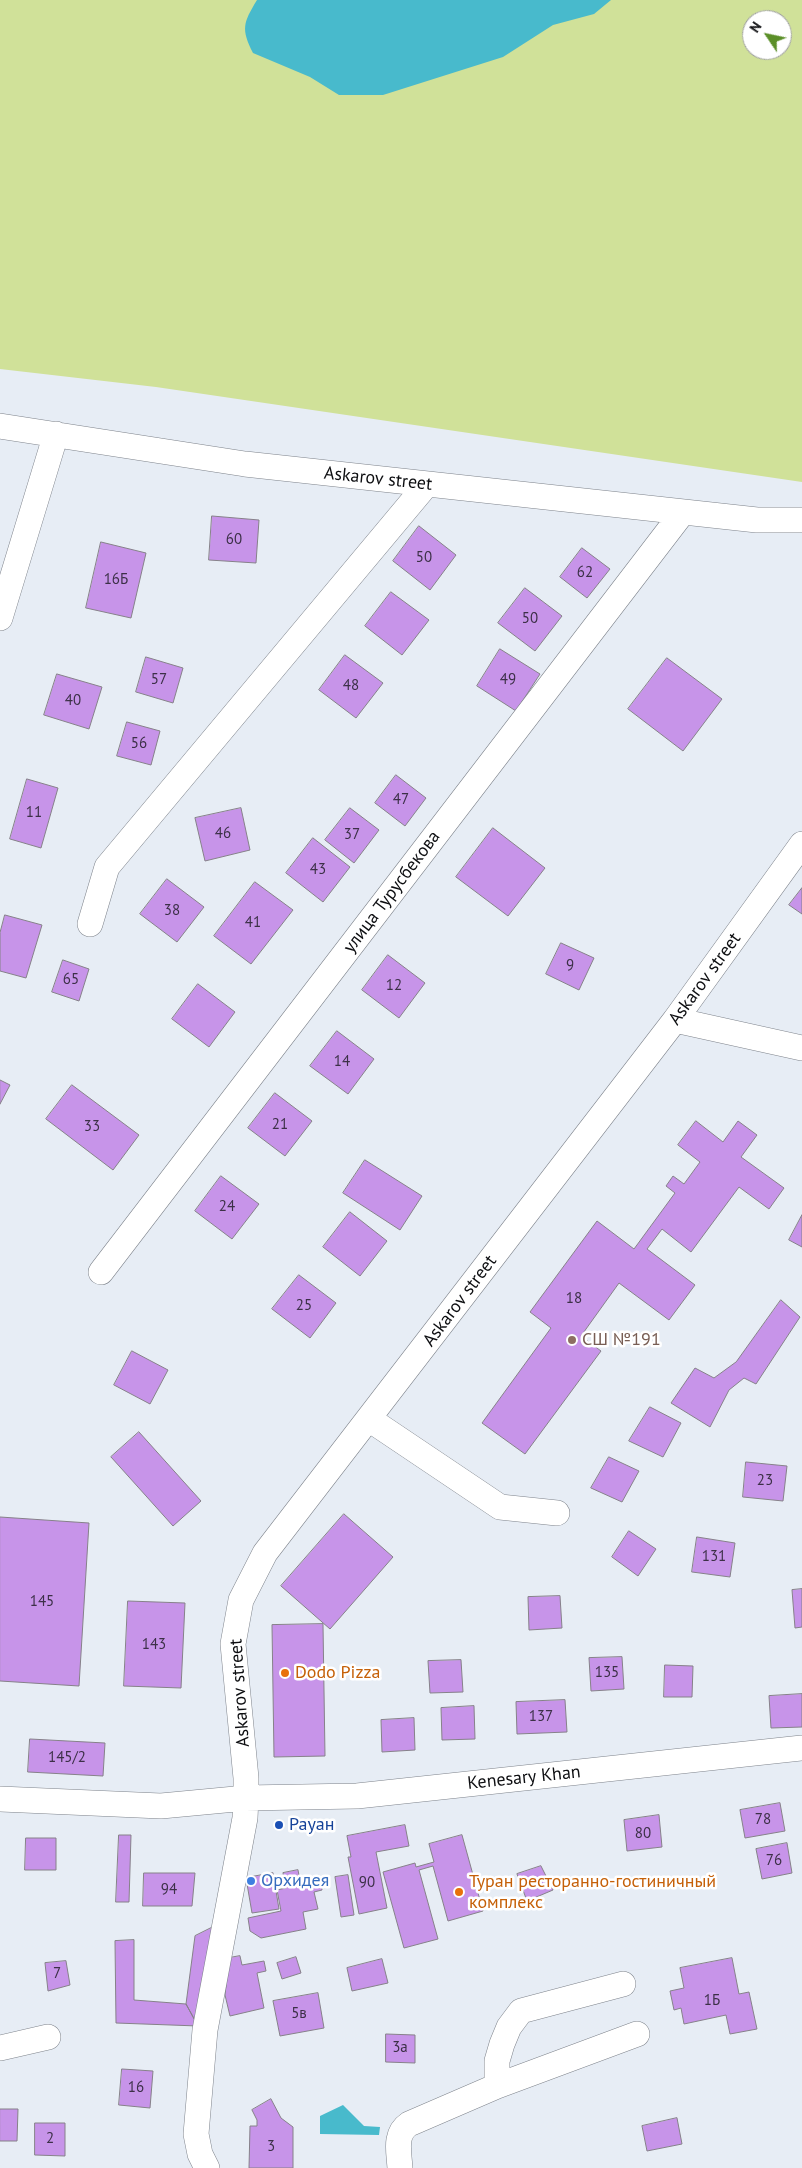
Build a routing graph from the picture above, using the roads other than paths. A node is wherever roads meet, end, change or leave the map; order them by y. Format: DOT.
graph roads {
  1 [pos="0,426"];
  2 [pos="56,434"];
  3 [pos="427,484"];
  4 [pos="683,512"];
  5 [pos="757,520"];
  6 [pos="802,520"];
  7 [pos="802,537"];
  8 [pos="0,618"];
  9 [pos="802,844"];
  10 [pos="90,924"];
  11 [pos="675,1020"];
  12 [pos="802,1048"];
  13 [pos="101,1272"];
  14 [pos="369,1419"];
  15 [pos="557,1513"];
  16 [pos="802,1748"];
  17 [pos="246,1798"];
  18 [pos="0,1799"];
  19 [pos="623,1984"];
  20 [pos="637,2034"];
  21 [pos="48,2037"];
  22 [pos="0,2048"];
  23 [pos="496,2086"];
  24 [pos="207,2168"];
  25 [pos="400,2168"];
  1 -- 2 [label="street, Askarov street"];
  2 -- 3 [label="street, Askarov street"];
  2 -- 8 [label="street"];
  3 -- 4 [label="street, Askarov street"];
  3 -- 10 [label="street"];
  4 -- 5 [label="street, Askarov street"];
  4 -- 13 [label="street, улица Турусбекова"];
  5 -- 6 [label="street"];
  5 -- 7 [label="street"];
  9 -- 11 [label="street, Askarov street"];
  11 -- 12 [label="street"];
  11 -- 14 [label="street, Askarov street"];
  14 -- 15 [label="street"];
  14 -- 17 [label="street, Askarov street"];
  16 -- 17 [label="street, Kenesary Khan"];
  17 -- 18 [label="street, Kenesary Khan"];
  17 -- 24 [label="street, Askarov street"];
  19 -- 23 [label="street"];
  20 -- 23 [label="street"];
  21 -- 22 [label="street"];
  23 -- 25 [label="street"];
}
